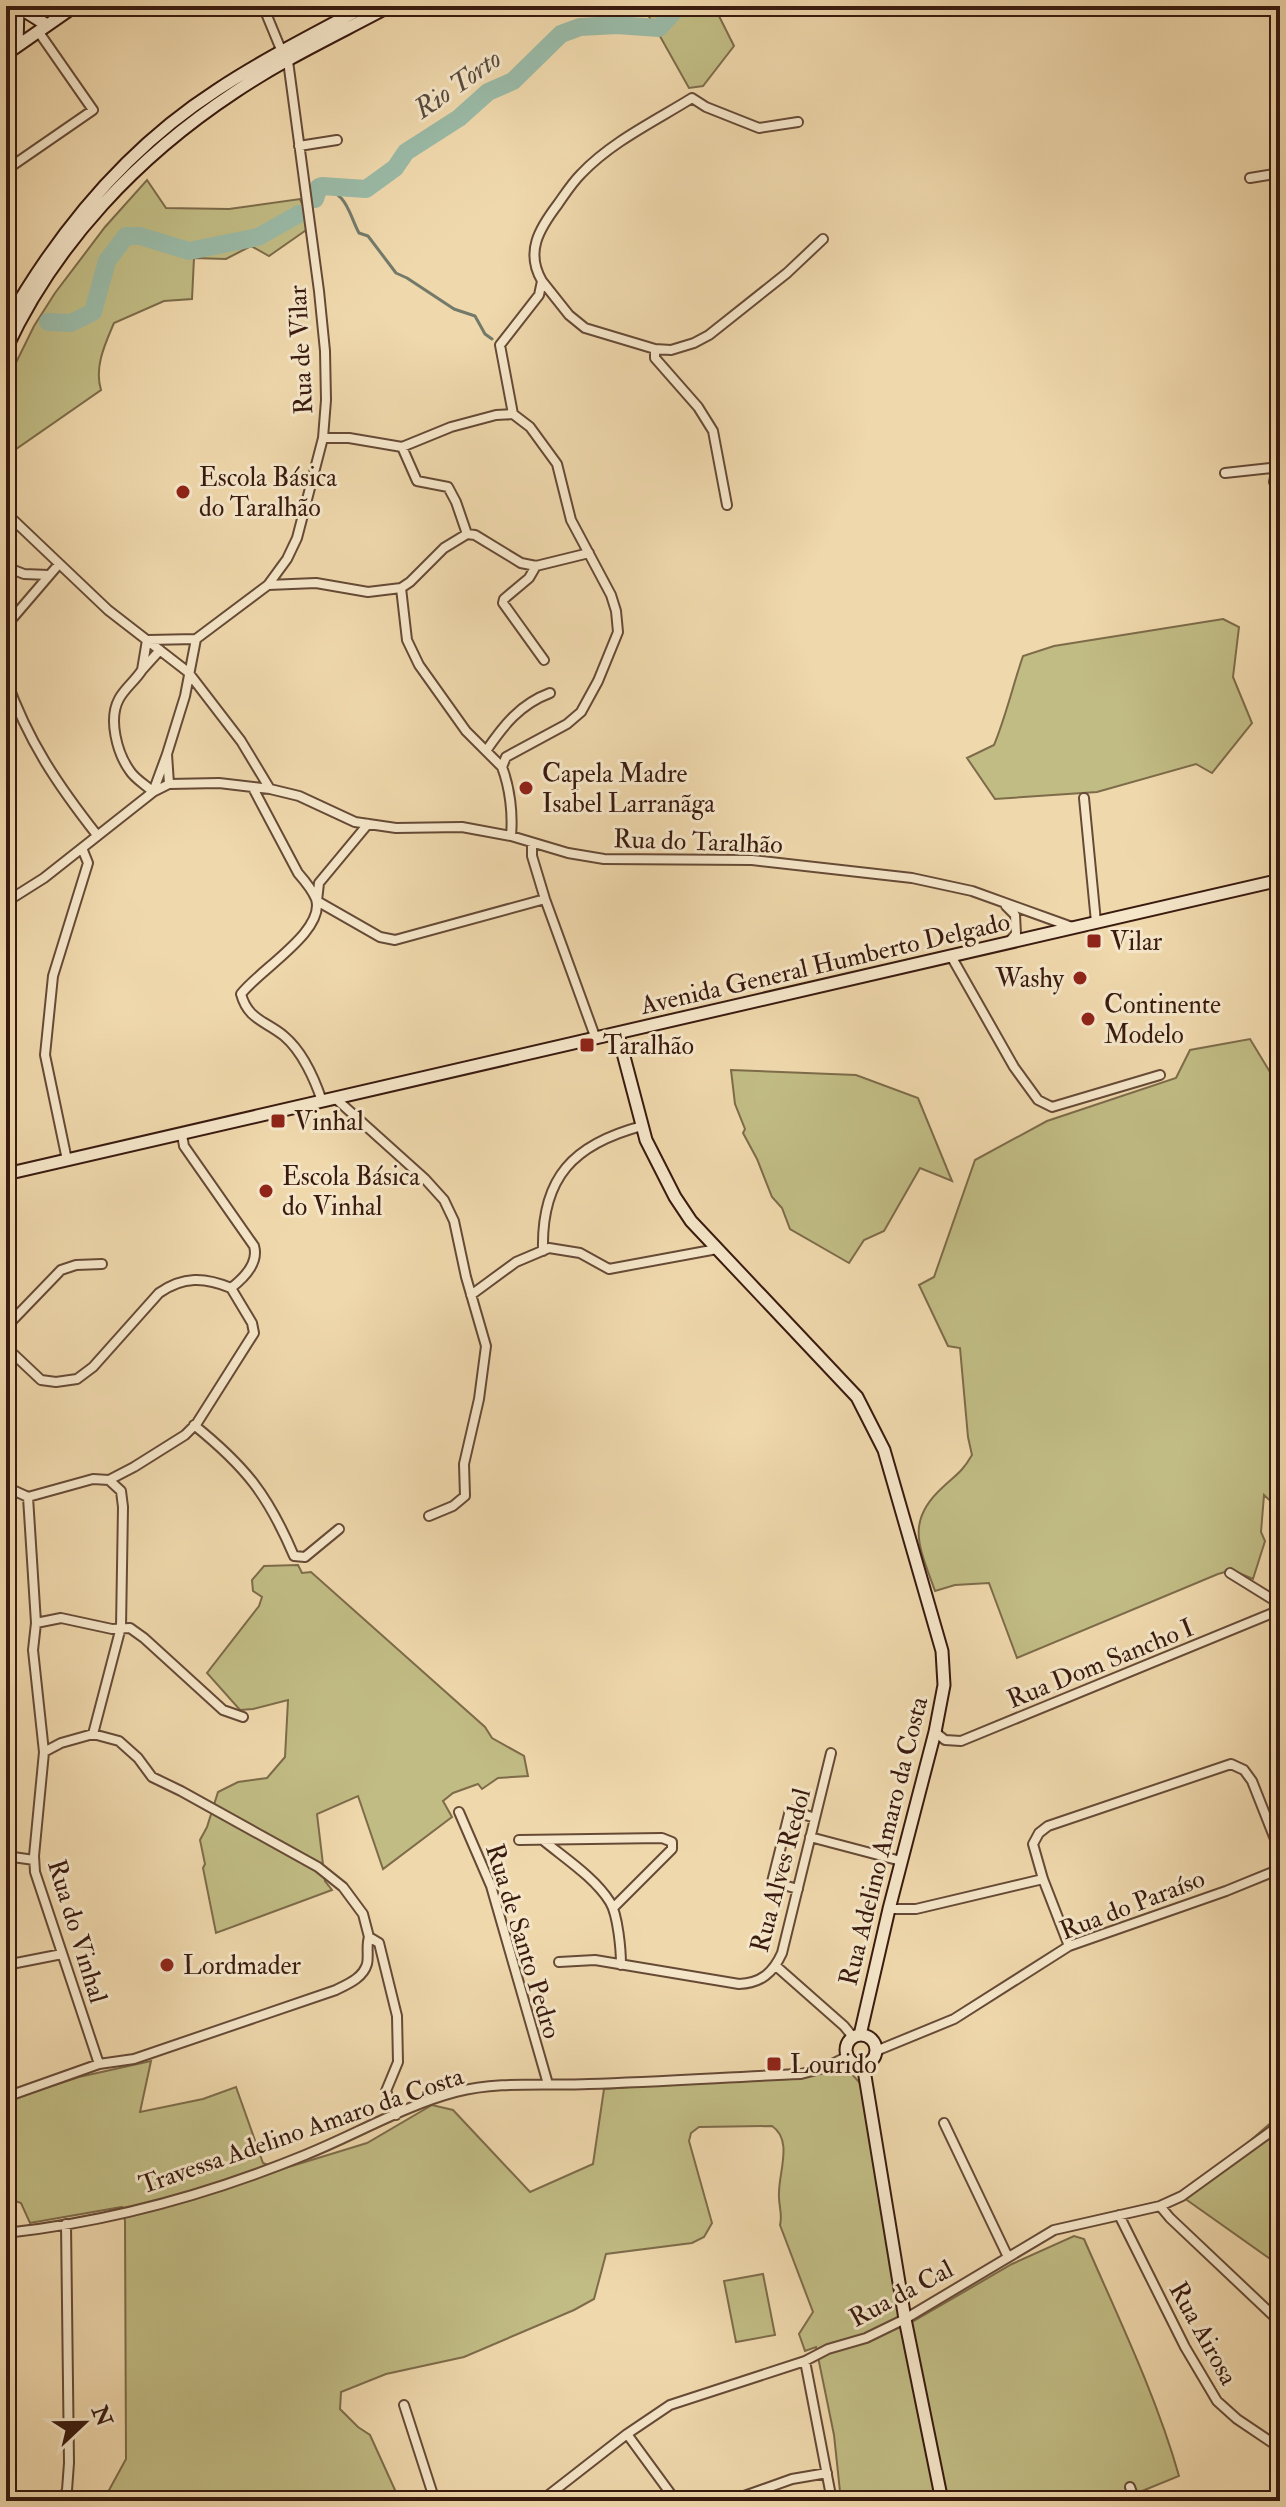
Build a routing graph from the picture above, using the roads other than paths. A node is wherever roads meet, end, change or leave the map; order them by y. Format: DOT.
graph roads {
  1 [pos="18,6"];
  2 [pos="75,6"];
  3 [pos="263,6"];
  4 [pos="366,6"];
  5 [pos="390,6"];
  6 [pos="43,28"];
  7 [pos="17,46"];
  8 [pos="6,54"];
  9 [pos="285,56"];
  10 [pos="798,122"];
  11 [pos="337,140"];
  12 [pos="299,146"];
  13 [pos="6,170"];
  14 [pos="1280,173"];
  15 [pos="1250,178"];
  16 [pos="823,239"];
  17 [pos="542,281"];
  18 [pos="6,324"];
  19 [pos="6,349"];
  20 [pos="655,349"];
  21 [pos="513,414"];
  22 [pos="323,438"];
  23 [pos="402,447"];
  24 [pos="1279,468"];
  25 [pos="1225,473"];
  26 [pos="1280,492"];
  27 [pos="727,505"];
  28 [pos="6,513"];
  29 [pos="467,534"];
  30 [pos="589,553"];
  31 [pos="59,564"];
  32 [pos="536,566"];
  33 [pos="6,567"];
  34 [pos="49,575"];
  35 [pos="268,585"];
  36 [pos="401,588"];
  37 [pos="6,628"];
  38 [pos="196,639"];
  39 [pos="147,640"];
  40 [pos="160,650"];
  41 [pos="544,660"];
  42 [pos="142,670"];
  43 [pos="188,672"];
  44 [pos="6,679"];
  45 [pos="550,693"];
  46 [pos="486,751"];
  47 [pos="167,754"];
  48 [pos="502,767"];
  49 [pos="169,784"];
  50 [pos="253,788"];
  51 [pos="270,789"];
  52 [pos="153,792"];
  53 [pos="1084,798"];
  54 [pos="368,824"];
  55 [pos="97,835"];
  56 [pos="511,836"];
  57 [pos="532,843"];
  58 [pos="82,848"];
  59 [pos="1280,880"];
  60 [pos="545,899"];
  61 [pos="317,901"];
  62 [pos="6,902"];
  63 [pos="1002,903"];
  64 [pos="1096,922"];
  65 [pos="1073,927"];
  66 [pos="1008,943"];
  67 [pos="951,956"];
  68 [pos="618,1034"];
  69 [pos="596,1039"];
  70 [pos="1160,1075"];
  71 [pos="335,1098"];
  72 [pos="322,1101"];
  73 [pos="642,1126"];
  74 [pos="182,1135"];
  75 [pos="67,1160"];
  76 [pos="6,1174"];
  77 [pos="717,1249"];
  78 [pos="543,1251"];
  79 [pos="102,1264"];
  80 [pos="231,1288"];
  81 [pos="471,1295"];
  82 [pos="6,1327"];
  83 [pos="6,1347"];
  84 [pos="194,1425"];
  85 [pos="109,1480"];
  86 [pos="6,1487"];
  87 [pos="28,1497"];
  88 [pos="429,1516"];
  89 [pos="339,1529"];
  90 [pos="1230,1573"];
  91 [pos="1280,1604"];
  92 [pos="1280,1610"];
  93 [pos="36,1623"];
  94 [pos="121,1627"];
  95 [pos="243,1717"];
  96 [pos="935,1732"];
  97 [pos="93,1734"];
  98 [pos="44,1752"];
  99 [pos="831,1753"];
  100 [pos="459,1812"];
  101 [pos="815,1818"];
  102 [pos="810,1837"];
  103 [pos="519,1840"];
  104 [pos="543,1840"];
  105 [pos="1280,1852"];
  106 [pos="6,1856"];
  107 [pos="34,1860"];
  108 [pos="901,1861"];
  109 [pos="1280,1869"];
  110 [pos="1043,1879"];
  111 [pos="798,1889"];
  112 [pos="613,1908"];
  113 [pos="889,1909"];
  114 [pos="369,1937"];
  115 [pos="1069,1946"];
  116 [pos="62,1954"];
  117 [pos="559,1962"];
  118 [pos="6,1965"];
  119 [pos="621,1965"];
  120 [pos="776,1966"];
  121 [pos="856,2036"];
  122 [pos="876,2051"];
  123 [pos="848,2056"];
  124 [pos="99,2064"];
  125 [pos="863,2064"];
  126 [pos="548,2084"];
  127 [pos="6,2097"];
  128 [pos="396,2115"];
  129 [pos="944,2123"];
  130 [pos="1280,2125"];
  131 [pos="1160,2206"];
  132 [pos="1119,2215"];
  133 [pos="66,2224"];
  134 [pos="6,2233"];
  135 [pos="1008,2257"];
  136 [pos="905,2319"];
  137 [pos="1280,2322"];
  138 [pos="805,2361"];
  139 [pos="404,2405"];
  140 [pos="627,2434"];
  141 [pos="1280,2448"];
  142 [pos="827,2473"];
  143 [pos="1130,2487"];
  144 [pos="545,2500"];
  145 [pos="62,2501"];
  146 [pos="435,2501"];
  147 [pos="676,2501"];
  148 [pos="730,2501"];
  149 [pos="832,2501"];
  150 [pos="942,2501"];
  151 [pos="1135,2501"];
  1 -- 6 [label="street"];
  1 -- 7 [label="street"];
  2 -- 6 [label="street"];
  3 -- 9 [label="street, Rua de Vilar"];
  4 -- 9 [label="street"];
  5 -- 9 [label="street"];
  6 -- 7 [label="street"];
  6 -- 13 [label="street"];
  7 -- 8 [label="street"];
  9 -- 12 [label="street, Rua de Vilar"];
  9 -- 18 [label="street"];
  9 -- 19 [label="street"];
  10 -- 17 [label="street"];
  11 -- 12 [label="street"];
  12 -- 22 [label="street, Rua de Vilar"];
  14 -- 15 [label="street"];
  16 -- 20 [label="street"];
  17 -- 20 [label="street"];
  17 -- 21 [label="street"];
  20 -- 27 [label="street"];
  21 -- 23 [label="street"];
  21 -- 30 [label="street"];
  22 -- 23 [label="street"];
  22 -- 35 [label="street, Rua de Vilar"];
  23 -- 29 [label="street"];
  24 -- 25 [label="street"];
  24 -- 26 [label="street"];
  28 -- 31 [label="street"];
  29 -- 32 [label="street"];
  29 -- 36 [label="street"];
  30 -- 32 [label="street"];
  30 -- 48 [label="street"];
  31 -- 34 [label="street"];
  31 -- 39 [label="street"];
  32 -- 41 [label="street"];
  33 -- 34 [label="street"];
  34 -- 37 [label="street"];
  35 -- 36 [label="street"];
  35 -- 38 [label="street, Rua de Vilar"];
  36 -- 46 [label="street"];
  38 -- 39 [label="street"];
  38 -- 43 [label="street"];
  39 -- 40 [label="street"];
  39 -- 42 [label="street"];
  40 -- 42 [label="street"];
  40 -- 43 [label="street"];
  42 -- 52 [label="street"];
  43 -- 47 [label="street"];
  43 -- 51 [label="street"];
  44 -- 55 [label="street"];
  45 -- 46 [label="street"];
  46 -- 48 [label="street"];
  47 -- 49 [label="street"];
  47 -- 52 [label="street"];
  48 -- 56 [label="street"];
  49 -- 50 [label="street, Rua do Taralhão"];
  49 -- 52 [label="street, Rua do Taralhão"];
  50 -- 51 [label="street, Rua do Taralhão"];
  50 -- 61 [label="street"];
  51 -- 54 [label="street, Rua do Taralhão"];
  52 -- 55 [label="street, Rua do Taralhão"];
  53 -- 64 [label="street"];
  54 -- 56 [label="street, Rua do Taralhão"];
  54 -- 61 [label="street"];
  55 -- 58 [label="street, Rua do Taralhão"];
  56 -- 57 [label="street, Rua do Taralhão"];
  57 -- 60 [label="street"];
  57 -- 63 [label="street, Rua do Taralhão"];
  58 -- 62 [label="street, Rua do Taralhão"];
  58 -- 75 [label="street"];
  59 -- 64 [label="street, Avenida General Humberto Delgado"];
  60 -- 61 [label="street"];
  60 -- 69 [label="street"];
  61 -- 72 [label="street"];
  63 -- 65 [label="street, Rua do Taralhão"];
  63 -- 66 [label="street"];
  64 -- 65 [label="street, Avenida General Humberto Delgado"];
  65 -- 66 [label="street, Avenida General Humberto Delgado"];
  66 -- 67 [label="street, Avenida General Humberto Delgado"];
  67 -- 68 [label="street, Avenida General Humberto Delgado"];
  67 -- 70 [label="street"];
  68 -- 69 [label="street, Avenida General Humberto Delgado"];
  68 -- 73 [label="street, Rua Adelino Amaro da Costa"];
  69 -- 71 [label="street, Avenida General Humberto Delgado"];
  71 -- 72 [label="street, Avenida General Humberto Delgado"];
  71 -- 81 [label="street"];
  72 -- 74 [label="street, Avenida General Humberto Delgado"];
  73 -- 77 [label="street, Rua Adelino Amaro da Costa"];
  73 -- 78 [label="street"];
  74 -- 75 [label="street, Avenida General Humberto Delgado"];
  74 -- 80 [label="street"];
  75 -- 76 [label="street, Avenida General Humberto Delgado"];
  77 -- 78 [label="street"];
  77 -- 96 [label="street, Rua Adelino Amaro da Costa"];
  78 -- 81 [label="street"];
  79 -- 82 [label="street"];
  80 -- 83 [label="street"];
  80 -- 84 [label="street"];
  81 -- 88 [label="street"];
  84 -- 85 [label="street"];
  84 -- 89 [label="street"];
  85 -- 87 [label="street"];
  85 -- 94 [label="street"];
  86 -- 87 [label="street"];
  87 -- 93 [label="street, Rua do Vinhal"];
  90 -- 91 [label="street"];
  92 -- 96 [label="street, Rua Dom Sancho I"];
  93 -- 94 [label="street"];
  93 -- 98 [label="street, Rua do Vinhal"];
  94 -- 95 [label="street"];
  94 -- 97 [label="street"];
  96 -- 108 [label="street, Rua Adelino Amaro da Costa"];
  97 -- 98 [label="street"];
  97 -- 114 [label="street"];
  98 -- 107 [label="street, Rua do Vinhal"];
  99 -- 101 [label="street, Rua Alves Redol"];
  100 -- 126 [label="street, Rua de Santo Pedro"];
  101 -- 102 [label="street, Rua Alves Redol"];
  101 -- 111 [label="street"];
  102 -- 108 [label="street"];
  102 -- 111 [label="street, Rua Alves Redol"];
  103 -- 104 [label="street"];
  104 -- 112 [label="street"];
  104 -- 112 [label="street"];
  105 -- 110 [label="street"];
  106 -- 107 [label="street"];
  107 -- 116 [label="street, Rua do Vinhal"];
  108 -- 113 [label="street, Rua Adelino Amaro da Costa"];
  109 -- 115 [label="street, Rua do Paraíso"];
  110 -- 113 [label="street"];
  110 -- 115 [label="street"];
  111 -- 120 [label="street, Rua Alves Redol"];
  112 -- 119 [label="street"];
  113 -- 121 [label="street, Rua Adelino Amaro da Costa"];
  114 -- 124 [label="street"];
  114 -- 128 [label="street"];
  115 -- 122 [label="street, Rua do Paraíso"];
  116 -- 118 [label="street"];
  116 -- 124 [label="street, Rua do Vinhal"];
  117 -- 119 [label="street, Rua Alves Redol"];
  119 -- 120 [label="street, Rua Alves Redol"];
  120 -- 121 [label="street"];
  121 -- 122 [label="street"];
  121 -- 123 [label="street"];
  122 -- 125 [label="street"];
  123 -- 125 [label="street"];
  123 -- 126 [label="street, Travessa Adelino Amaro da Costa"];
  124 -- 127 [label="street"];
  125 -- 136 [label="street"];
  126 -- 128 [label="street, Travessa Adelino Amaro da Costa"];
  128 -- 133 [label="street, Travessa Adelino Amaro da Costa"];
  129 -- 135 [label="street"];
  130 -- 131 [label="street, Rua da Cal"];
  131 -- 132 [label="street, Rua da Cal"];
  131 -- 137 [label="street"];
  132 -- 135 [label="street, Rua da Cal"];
  132 -- 141 [label="street, Rua Airosa"];
  133 -- 134 [label="street, Travessa Adelino Amaro da Costa"];
  133 -- 145 [label="street"];
  135 -- 136 [label="street, Rua da Cal"];
  136 -- 138 [label="street, Rua da Cal"];
  136 -- 150 [label="street"];
  138 -- 140 [label="street, Rua da Cal"];
  138 -- 142 [label="street"];
  139 -- 146 [label="street"];
  140 -- 144 [label="street, Rua da Cal"];
  140 -- 147 [label="street"];
  142 -- 148 [label="street"];
  142 -- 149 [label="street"];
  143 -- 151 [label="street"];
}
